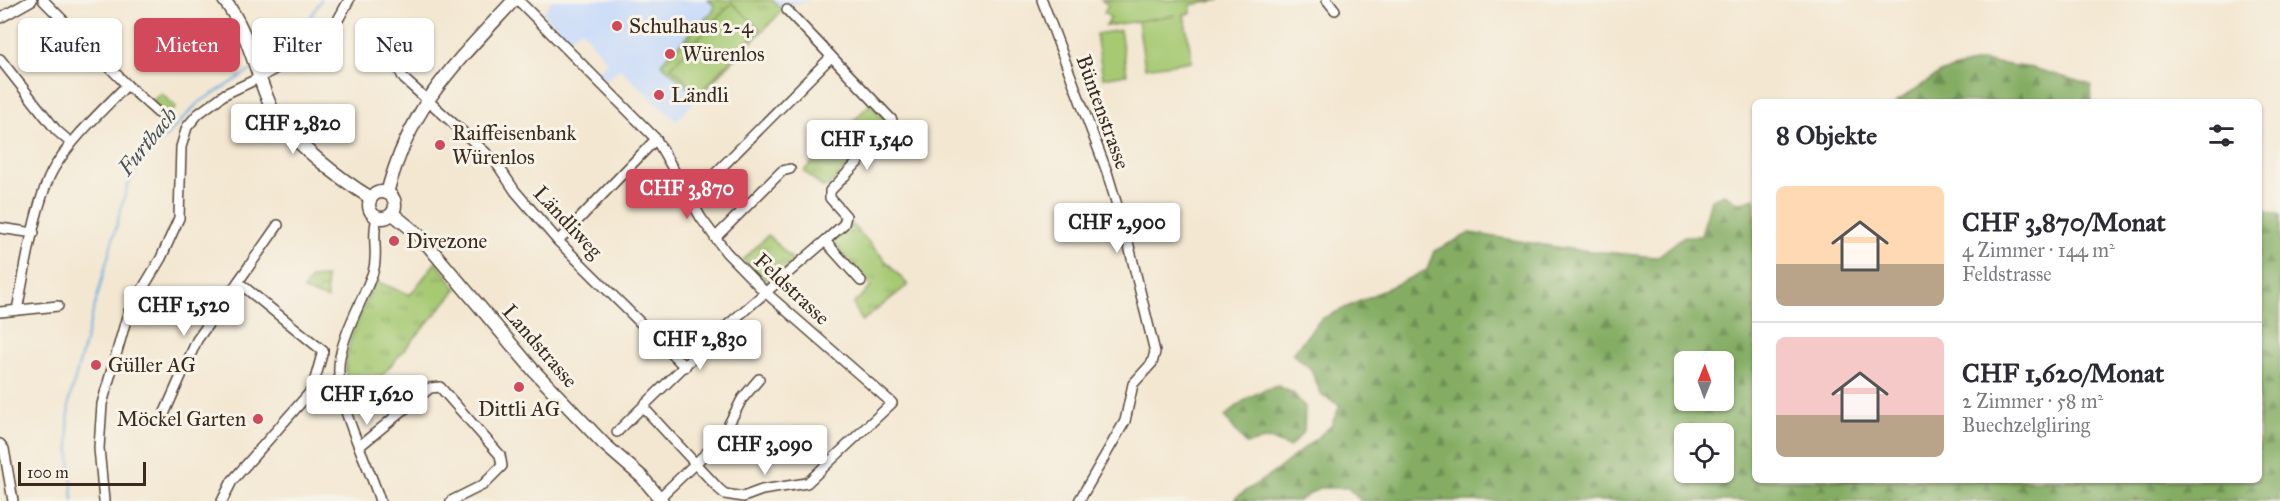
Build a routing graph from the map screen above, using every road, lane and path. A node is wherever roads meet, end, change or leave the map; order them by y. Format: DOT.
graph roads {
  1 [pos="32,0"];
  2 [pos="43,0"];
  3 [pos="224,0"];
  4 [pos="349,0"];
  5 [pos="516,0"];
  6 [pos="1042,0"];
  7 [pos="1327,0"];
  8 [pos="787,10"];
  9 [pos="1335,10"];
  10 [pos="0,18"];
  11 [pos="339,18"];
  12 [pos="252,52"];
  13 [pos="830,58"];
  14 [pos="0,59"];
  15 [pos="258,72"];
  16 [pos="260,72"];
  17 [pos="400,72"];
  18 [pos="127,85"];
  19 [pos="426,100"];
  20 [pos="166,120"];
  21 [pos="656,139"];
  22 [pos="71,143"];
  23 [pos="790,169"];
  24 [pos="387,193"];
  25 [pos="371,198"];
  26 [pos="690,198"];
  27 [pos="393,214"];
  28 [pos="377,218"];
  29 [pos="278,225"];
  30 [pos="0,228"];
  31 [pos="34,233"];
  32 [pos="715,238"];
  33 [pos="558,241"];
  34 [pos="825,241"];
  35 [pos="861,280"];
  36 [pos="238,282"];
  37 [pos="764,291"];
  38 [pos="58,306"];
  39 [pos="17,310"];
  40 [pos="0,312"];
  41 [pos="323,351"];
  42 [pos="342,351"];
  43 [pos="685,367"];
  44 [pos="759,379"];
  45 [pos="643,407"];
  46 [pos="165,412"];
  47 [pos="617,432"];
  48 [pos="0,444"];
  49 [pos="361,445"];
  50 [pos="696,465"];
  51 [pos="660,499"];
  52 [pos="13,501"];
  53 [pos="104,501"];
  54 [pos="222,501"];
  55 [pos="380,501"];
  56 [pos="451,501"];
  57 [pos="1079,501"];
  1 -- 10 [label="street"];
  2 -- 18 [label="street"];
  3 -- 12 [label="main road"];
  4 -- 11 [label="street"];
  5 -- 19 [label="main road"];
  5 -- 21 [label="street, Feldstrasse"];
  6 -- 57 [label="street, Büntenstrasse"];
  7 -- 9 [label="street"];
  8 -- 13 [label="street"];
  13 -- 26 [label="street"];
  13 -- 34 [label="street"];
  14 -- 22 [label="street"];
  15 -- 53 [label="street"];
  16 -- 25 [label="main road"];
  17 -- 19 [label="street, Ländliweg"];
  18 -- 20 [label="street"];
  18 -- 22 [label="street"];
  19 -- 24 [label="main road"];
  19 -- 33 [label="street, Ländliweg"];
  21 -- 26 [label="street, Feldstrasse"];
  21 -- 33 [label="street"];
  22 -- 31 [label="street"];
  23 -- 32 [label="street"];
  24 -- 25 [label="main road"];
  24 -- 27 [label="main road"];
  25 -- 28 [label="main road"];
  26 -- 32 [label="street, Feldstrasse"];
  27 -- 28 [label="main road"];
  27 -- 51 [label="main road, Landstrasse"];
  28 -- 42 [label="street"];
  29 -- 36 [label="street"];
  30 -- 31 [label="street"];
  31 -- 39 [label="street"];
  32 -- 37 [label="street, Feldstrasse"];
  33 -- 43 [label="street, Ländliweg"];
  34 -- 35 [label="street"];
  34 -- 37 [label="street"];
  36 -- 41 [label="street"];
  36 -- 46 [label="street"];
  37 -- 43 [label="street"];
  37 -- 50 [label="street, Feldstrasse"];
  38 -- 39 [label="street"];
  39 -- 40 [label="street"];
  41 -- 42 [label="street"];
  41 -- 54 [label="street"];
  42 -- 49 [label="street"];
  43 -- 45 [label="street"];
  44 -- 50 [label="street"];
  45 -- 47 [label="street"];
  45 -- 50 [label="street"];
  48 -- 52 [label="street"];
  49 -- 55 [label="street"];
  49 -- 56 [label="street"];
  50 -- 51 [label="street"];
}
